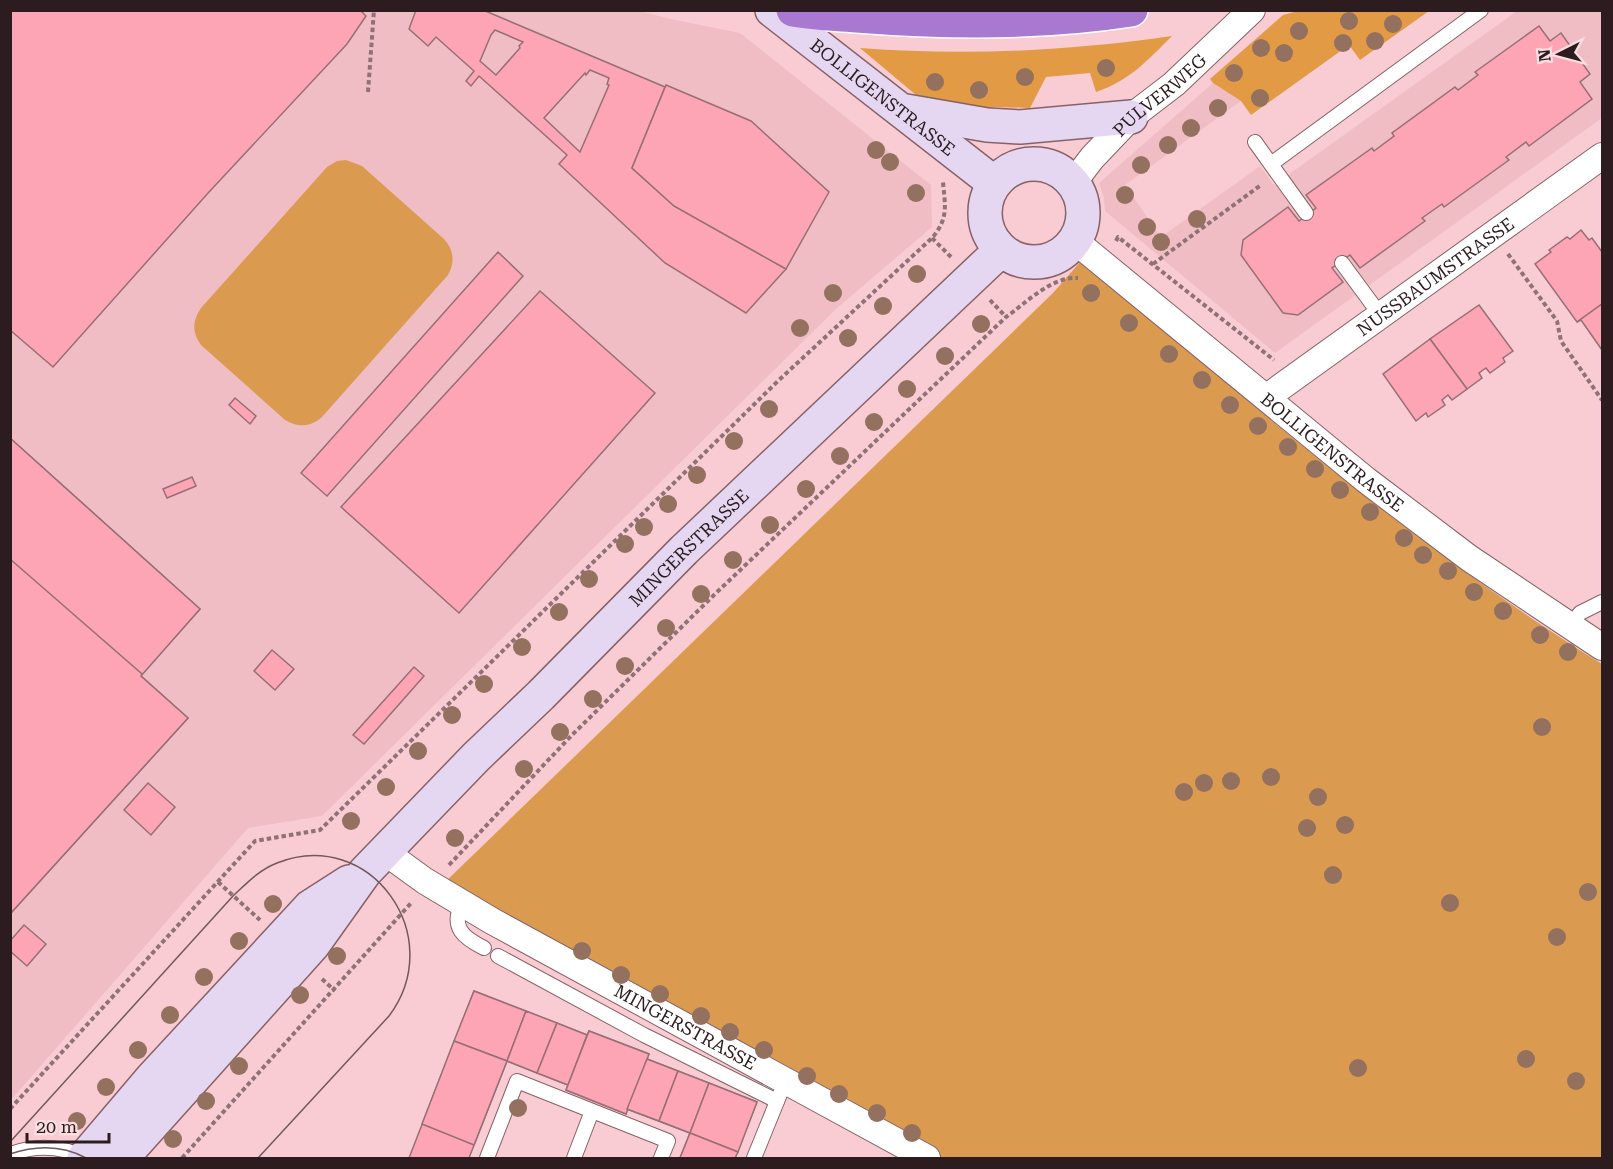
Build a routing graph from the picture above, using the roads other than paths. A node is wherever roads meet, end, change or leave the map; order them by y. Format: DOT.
graph roads {
  1 [pos="772,10"];
  2 [pos="793,10"];
  3 [pos="1131,10"];
  4 [pos="1252,10"];
  5 [pos="1481,10"];
  6 [pos="900,110"];
  7 [pos="1131,117"];
  8 [pos="1255,142"];
  9 [pos="1602,156"];
  10 [pos="1274,168"];
  11 [pos="994,183"];
  12 [pos="1073,183"];
  13 [pos="1306,213"];
  14 [pos="1075,241"];
  15 [pos="1000,250"];
  16 [pos="1342,263"];
  17 [pos="1381,316"];
  18 [pos="1267,397"];
  19 [pos="1602,602"];
  20 [pos="1570,627"];
  21 [pos="1602,647"];
  22 [pos="375,862"];
  23 [pos="462,903"];
  24 [pos="484,948"];
  25 [pos="498,956"];
  26 [pos="782,1091"];
  27 [pos="592,1111"];
  28 [pos="10,1154"];
  29 [pos="85,1158"];
  30 [pos="122,1158"];
  31 [pos="487,1158"];
  32 [pos="574,1158"];
  33 [pos="661,1158"];
  34 [pos="754,1158"];
  35 [pos="927,1158"];
  1 -- 6 [label="main road, BOLLIGENSTRASSE"];
  2 -- 3 [label="highway"];
  4 -- 7 [label="street, PULVERWEG"];
  5 -- 10 [label="lane"];
  6 -- 7 [label="main road"];
  6 -- 11 [label="main road, BOLLIGENSTRASSE"];
  7 -- 12 [label="street, PULVERWEG"];
  8 -- 10 [label="lane"];
  9 -- 17 [label="street, NUSSBAUMSTRASSE"];
  10 -- 13 [label="lane"];
  11 -- 12 [label="main road"];
  11 -- 15 [label="main road"];
  12 -- 14 [label="main road"];
  14 -- 15 [label="main road"];
  14 -- 18 [label="street, BOLLIGENSTRASSE"];
  15 -- 22 [label="main road, MINGERSTRASSE"];
  16 -- 17 [label="lane"];
  17 -- 18 [label="street, NUSSBAUMSTRASSE"];
  18 -- 20 [label="street, BOLLIGENSTRASSE"];
  19 -- 20 [label="lane"];
  20 -- 21 [label="street, BOLLIGENSTRASSE"];
  22 -- 23 [label="street, MINGERSTRASSE"];
  22 -- 29 [label="main road, MINGERSTRASSE"];
  22 -- 30 [label="main road, MINGERSTRASSE"];
  23 -- 24 [label="lane"];
  23 -- 26 [label="street, MINGERSTRASSE"];
  25 -- 26 [label="lane"];
  26 -- 34 [label="lane"];
  26 -- 35 [label="street, MINGERSTRASSE"];
  27 -- 31 [label="lane"];
  27 -- 32 [label="lane"];
  27 -- 33 [label="lane"];
  28 -- 29 [label="lane"];
}
